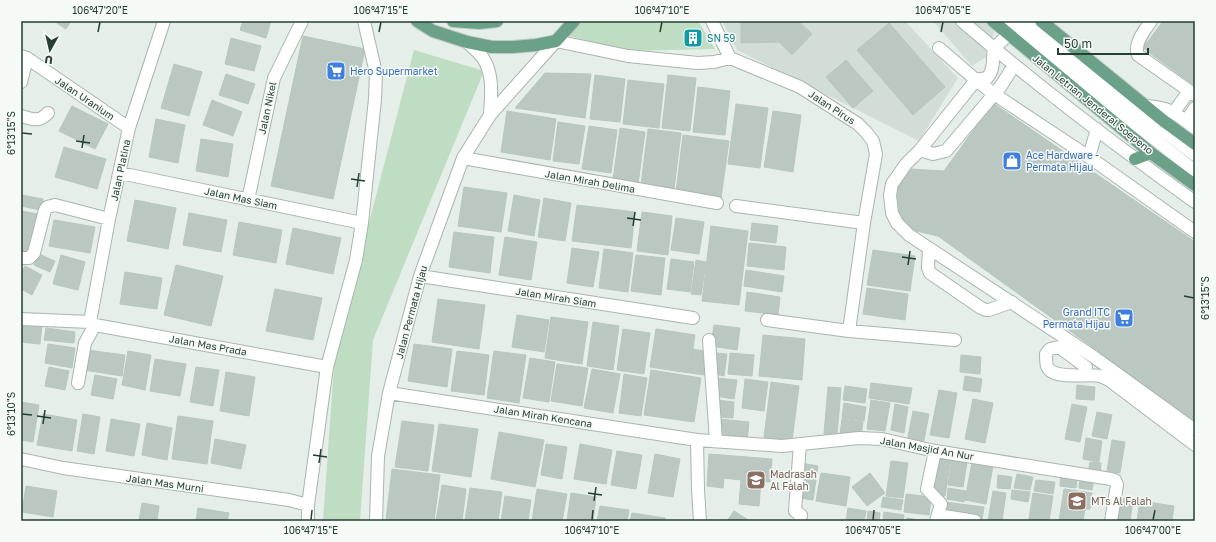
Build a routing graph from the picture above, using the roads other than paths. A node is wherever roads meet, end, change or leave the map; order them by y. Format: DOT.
graph roads {
  1 [pos="164,21"];
  2 [pos="302,21"];
  3 [pos="364,21"];
  4 [pos="453,21"];
  5 [pos="498,21"];
  6 [pos="574,21"];
  7 [pos="712,21"];
  8 [pos="962,21"];
  9 [pos="993,21"];
  10 [pos="1025,21"];
  11 [pos="1041,21"];
  12 [pos="1151,21"];
  13 [pos="416,22"];
  14 [pos="465,22"];
  15 [pos="1008,27"];
  16 [pos="556,41"];
  17 [pos="467,42"];
  18 [pos="939,48"];
  19 [pos="994,48"];
  20 [pos="24,57"];
  21 [pos="730,58"];
  22 [pos="1014,65"];
  23 [pos="976,80"];
  24 [pos="21,82"];
  25 [pos="1192,93"];
  26 [pos="994,94"];
  27 [pos="1146,106"];
  28 [pos="1195,108"];
  29 [pos="1174,112"];
  30 [pos="48,113"];
  31 [pos="490,115"];
  32 [pos="21,116"];
  33 [pos="1191,125"];
  34 [pos="129,128"];
  35 [pos="1097,129"];
  36 [pos="1195,144"];
  37 [pos="920,150"];
  38 [pos="1151,152"];
  39 [pos="1195,155"];
  40 [pos="1089,157"];
  41 [pos="463,158"];
  42 [pos="1135,159"];
  43 [pos="1195,171"];
  44 [pos="120,173"];
  45 [pos="1195,185"];
  46 [pos="248,200"];
  47 [pos="1195,202"];
  48 [pos="717,203"];
  49 [pos="736,206"];
  50 [pos="110,218"];
  51 [pos="362,223"];
  52 [pos="864,223"];
  53 [pos="1195,232"];
  54 [pos="929,248"];
  55 [pos="21,258"];
  56 [pos="420,276"];
  57 [pos="1012,302"];
  58 [pos="693,318"];
  59 [pos="21,319"];
  60 [pos="767,320"];
  61 [pos="92,324"];
  62 [pos="849,330"];
  63 [pos="709,340"];
  64 [pos="954,340"];
  65 [pos="1094,357"];
  66 [pos="327,367"];
  67 [pos="78,383"];
  68 [pos="389,393"];
  69 [pos="1195,430"];
  70 [pos="697,440"];
  71 [pos="716,441"];
  72 [pos="800,444"];
  73 [pos="1195,446"];
  74 [pos="936,451"];
  75 [pos="21,459"];
  76 [pos="308,505"];
  77 [pos="937,518"];
  78 [pos="308,521"];
  79 [pos="376,521"];
  80 [pos="700,521"];
  81 [pos="800,521"];
  82 [pos="975,521"];
  83 [pos="1111,521"];
  1 -- 34 [label="street, Jalan Platina"];
  2 -- 46 [label="street, Jalan Nikel"];
  3 -- 51 [label="street"];
  4 -- 14 [label="main road"];
  5 -- 14 [label="main road"];
  6 -- 16 [label="main road, Jalan Permata Hijau"];
  7 -- 21 [label="street"];
  8 -- 19 [label="street"];
  9 -- 15 [label="main road, Jalan Letnan Jenderal Soepeno"];
  10 -- 39 [label="street"];
  11 -- 27 [label="main road"];
  12 -- 25 [label="street"];
  13 -- 17 [label="main road, Jalan Permata Hijau"];
  15 -- 19 [label="street"];
  15 -- 38 [label="main road, Jalan Letnan Jenderal Soepeno"];
  15 -- 43 [label="street"];
  16 -- 17 [label="main road, Jalan Permata Hijau"];
  16 -- 21 [label="street"];
  16 -- 31 [label="street, Jalan Permata Hijau"];
  17 -- 31 [label="street, Jalan Permata Hijau"];
  18 -- 23 [label="street"];
  19 -- 22 [label="street"];
  19 -- 23 [label="street"];
  20 -- 24 [label="street"];
  20 -- 34 [label="street, Jalan Uranium"];
  21 -- 52 [label="street, Jalan Pirus"];
  22 -- 26 [label="street"];
  22 -- 35 [label="street"];
  23 -- 26 [label="street"];
  23 -- 37 [label="street"];
  25 -- 29 [label="street"];
  26 -- 37 [label="street"];
  26 -- 40 [label="street"];
  27 -- 29 [label="street"];
  27 -- 36 [label="main road"];
  28 -- 33 [label="street"];
  29 -- 33 [label="street"];
  30 -- 32 [label="street"];
  31 -- 41 [label="street, Jalan Permata Hijau"];
  34 -- 44 [label="street, Jalan Platina"];
  35 -- 40 [label="street"];
  35 -- 42 [label="street"];
  37 -- 54 [label="street"];
  38 -- 42 [label="main road"];
  38 -- 45 [label="main road, Jalan Letnan Jenderal Soepeno"];
  40 -- 53 [label="street"];
  41 -- 48 [label="street, Jalan Mirah Delima"];
  41 -- 56 [label="street, Jalan Permata Hijau"];
  42 -- 47 [label="street"];
  44 -- 46 [label="street, Jalan Mas Siam"];
  44 -- 50 [label="street, Jalan Platina"];
  46 -- 51 [label="street, Jalan Mas Siam"];
  49 -- 52 [label="street"];
  50 -- 55 [label="street"];
  50 -- 61 [label="street, Jalan Platina"];
  51 -- 66 [label="street"];
  52 -- 62 [label="street, Jalan Pirus"];
  54 -- 57 [label="street"];
  54 -- 57 [label="street"];
  56 -- 58 [label="street, Jalan Mirah Siam"];
  56 -- 68 [label="street, Jalan Permata Hijau"];
  57 -- 65 [label="street"];
  59 -- 61 [label="street, Jalan Mas Prada"];
  60 -- 62 [label="street"];
  61 -- 66 [label="street, Jalan Mas Prada"];
  61 -- 67 [label="street, Jalan Platina"];
  62 -- 64 [label="street"];
  63 -- 71 [label="street"];
  65 -- 69 [label="street"];
  65 -- 73 [label="street"];
  66 -- 76 [label="street"];
  68 -- 70 [label="street, Jalan Mirah Kencana"];
  68 -- 79 [label="street, Jalan Permata Hijau"];
  70 -- 71 [label="street, Jalan Masjid An Nur"];
  70 -- 80 [label="street"];
  71 -- 72 [label="street, Jalan Masjid An Nur"];
  72 -- 74 [label="street, Jalan Masjid An Nur"];
  72 -- 81 [label="street"];
  74 -- 77 [label="street"];
  74 -- 83 [label="street, Jalan Masjid An Nur"];
  75 -- 76 [label="street, Jalan Mas Murni"];
  76 -- 78 [label="street"];
  77 -- 82 [label="street"];
}
